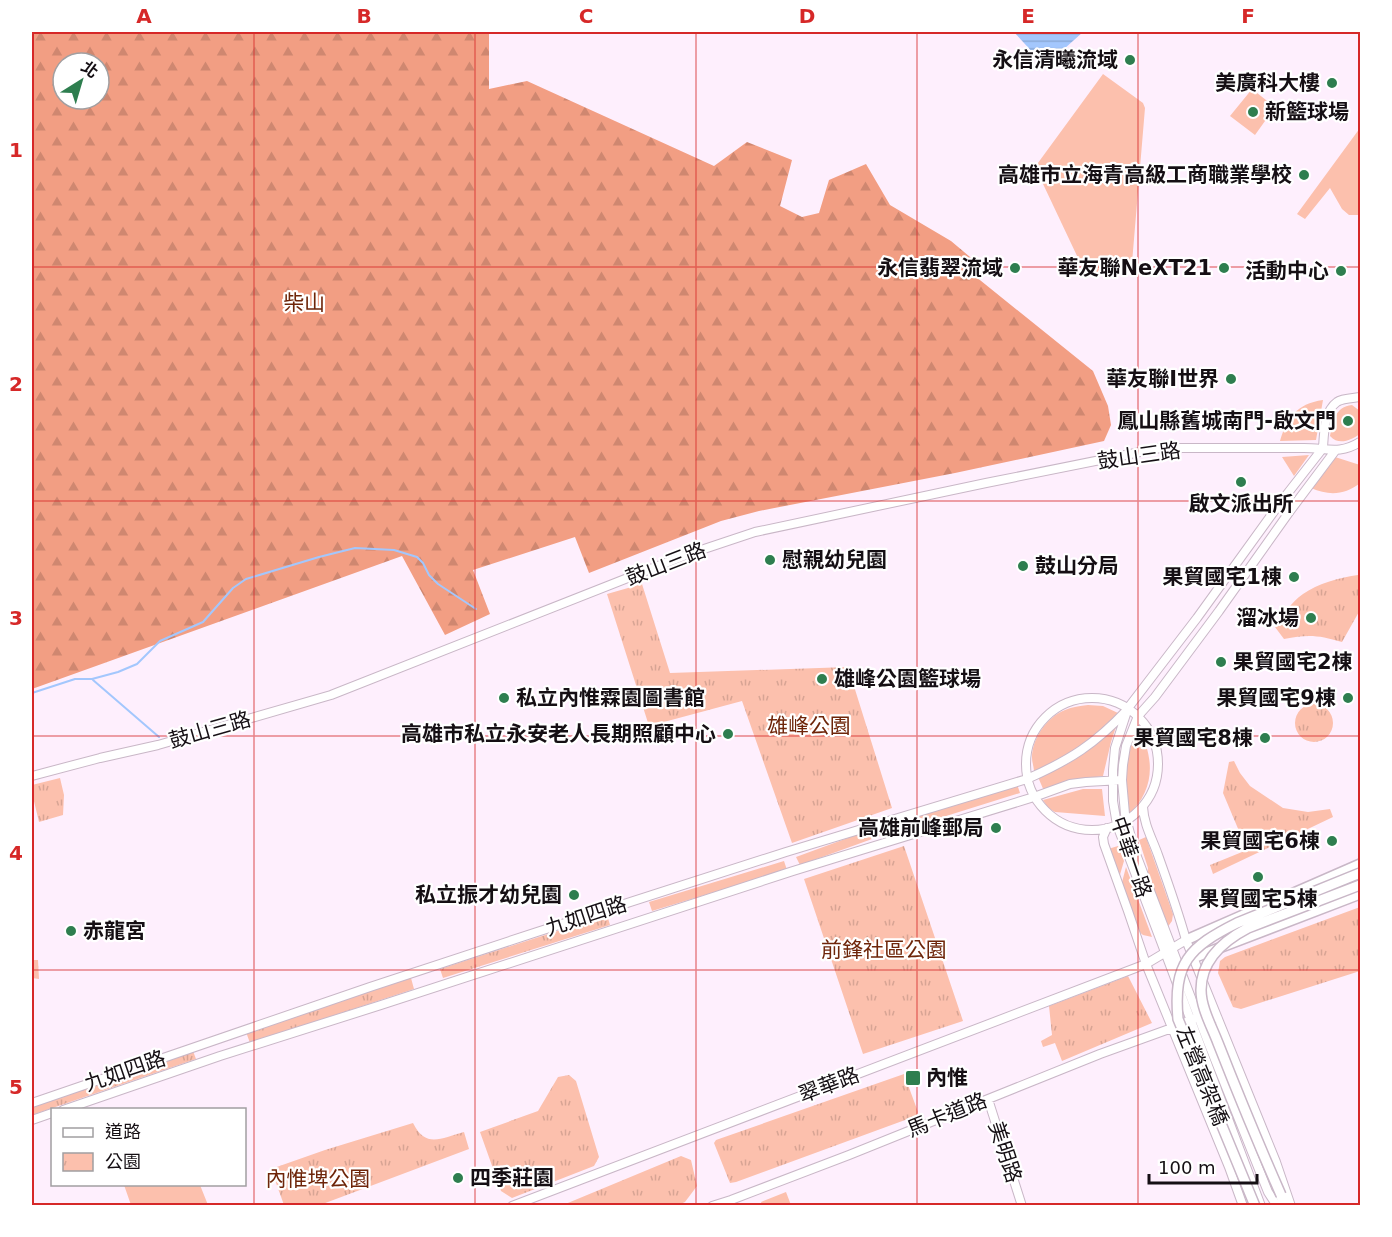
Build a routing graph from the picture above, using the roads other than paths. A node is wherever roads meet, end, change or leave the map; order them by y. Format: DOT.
graph roads {
  1 [pos="1360,397"];
  2 [pos="1360,442"];
  3 [pos="1323,448"];
  4 [pos="1335,451"];
  5 [pos="1127,709"];
  6 [pos="1138,716"];
  7 [pos="32,776"];
  8 [pos="1027,779"];
  9 [pos="1113,780"];
  10 [pos="1122,780"];
  11 [pos="1034,797"];
  12 [pos="1143,807"];
  13 [pos="1126,821"];
  14 [pos="1117,825"];
  15 [pos="1107,828"];
  16 [pos="1360,864"];
  17 [pos="1360,873"];
  18 [pos="1360,885"];
  19 [pos="1360,894"];
  20 [pos="1186,940"];
  21 [pos="1169,950"];
  22 [pos="1193,958"];
  23 [pos="1173,961"];
  24 [pos="1146,964"];
  25 [pos="1194,1018"];
  26 [pos="1218,1019"];
  27 [pos="1172,1028"];
  28 [pos="988,1099"];
  29 [pos="32,1103"];
  30 [pos="69,1108"];
  31 [pos="51,1113"];
  32 [pos="32,1120"];
  33 [pos="512,1206"];
  34 [pos="712,1206"];
  35 [pos="1022,1206"];
  36 [pos="1243,1206"];
  37 [pos="1255,1206"];
  38 [pos="1261,1206"];
  39 [pos="1276,1206"];
  40 [pos="1283,1206"];
  41 [pos="1291,1206"];
  1 -- 3 [label="street"];
  2 -- 4 [label="street"];
  3 -- 4 [label="street, 鼓山三路"];
  3 -- 5 [label="street, 中華一路"];
  3 -- 7 [label="street, 鼓山三路"];
  4 -- 6 [label="street, 中華一路"];
  5 -- 6 [label="street"];
  5 -- 8 [label="street, 九如四路"];
  5 -- 8 [label="street"];
  5 -- 9 [label="street, 中華一路"];
  6 -- 10 [label="street, 中華一路"];
  6 -- 12 [label="street"];
  8 -- 11 [label="street"];
  8 -- 29 [label="street, 九如四路"];
  9 -- 10 [label="street, 九如四路"];
  9 -- 11 [label="street, 九如四路"];
  9 -- 14 [label="street, 中華一路"];
  10 -- 13 [label="street, 中華一路"];
  11 -- 15 [label="street"];
  11 -- 30 [label="street, 九如四路"];
  12 -- 13 [label="street"];
  12 -- 20 [label="street, 中華一路"];
  13 -- 14 [label="street"];
  13 -- 21 [label="street, 中華一路"];
  14 -- 15 [label="street"];
  14 -- 21 [label="street, 中華一路"];
  15 -- 24 [label="street, 中華一路"];
  16 -- 20 [label="main road"];
  17 -- 37 [label="main road, 左營高架橋, bridge"];
  18 -- 40 [label="main road, 左營高架橋, bridge"];
  19 -- 22 [label="main road"];
  20 -- 21 [label="street, 翠華路"];
  20 -- 22 [label="street, 中華一路"];
  21 -- 23 [label="street, 中華一路"];
  21 -- 24 [label="street, 翠華路"];
  22 -- 23 [label="street, 翠華路"];
  22 -- 26 [label="street, 中華一路"];
  23 -- 24 [label="street, 翠華路"];
  23 -- 25 [label="street, 中華一路"];
  24 -- 27 [label="street, 中華一路"];
  24 -- 33 [label="street, 翠華路"];
  25 -- 26 [label="street, 馬卡道路"];
  25 -- 27 [label="street, 馬卡道路"];
  25 -- 38 [label="street, 中華一路"];
  25 -- 39 [label="street, 中華一路"];
  26 -- 41 [label="street, 中華一路"];
  27 -- 28 [label="street, 馬卡道路"];
  27 -- 36 [label="street, 中華一路"];
  28 -- 34 [label="street, 馬卡道路"];
  28 -- 35 [label="street, 美明路"];
  31 -- 32 [label="street"];
}
